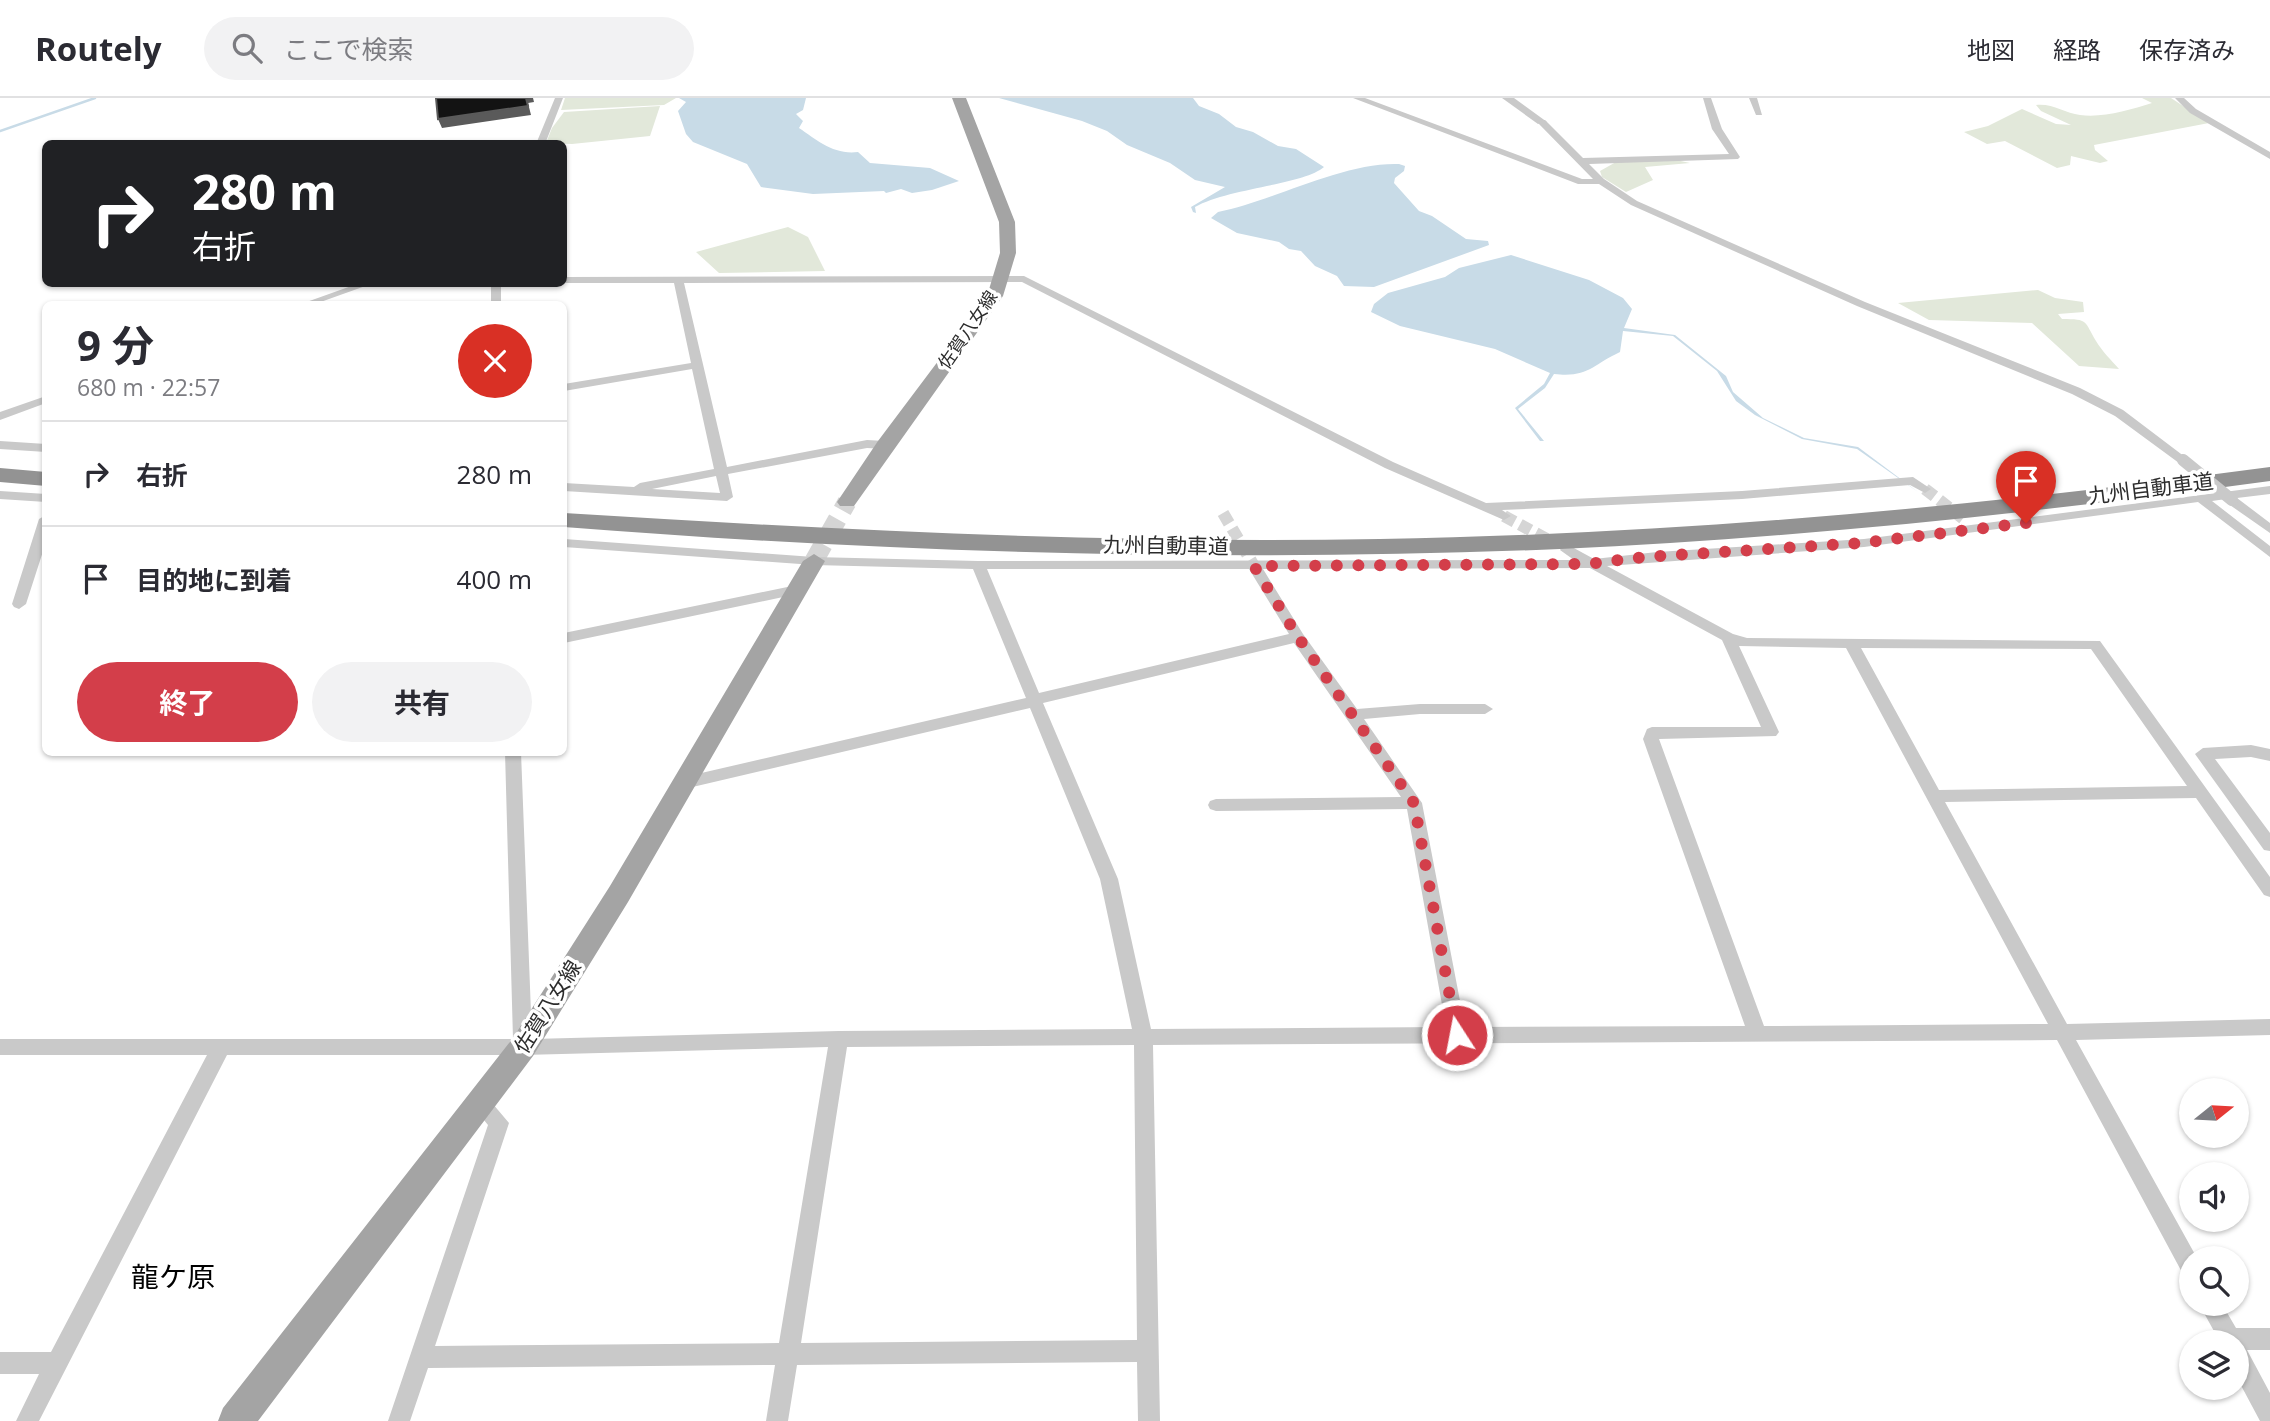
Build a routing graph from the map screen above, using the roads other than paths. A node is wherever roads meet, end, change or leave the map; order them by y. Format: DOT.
graph roads {
  1 [pos="559,98"];
  2 [pos="959,98"];
  3 [pos="1357,98"];
  4 [pos="1507,98"];
  5 [pos="1707,98"];
  6 [pos="1752,98"];
  7 [pos="2179,98"];
  8 [pos="1759,113"];
  9 [pos="1542,122"];
  10 [pos="542,140"];
  11 [pos="2270,156"];
  12 [pos="1581,161"];
  13 [pos="1601,181"];
  14 [pos="1001,278"];
  15 [pos="678,279"];
  16 [pos="567,280"];
  17 [pos="357,287"];
  18 [pos="315,301"];
  19 [pos="697,365"];
  20 [pos="567,387"];
  21 [pos="42,400"];
  22 [pos="0,416"];
  23 [pos="0,445"];
  24 [pos="885,445"];
  25 [pos="42,448"];
  26 [pos="2270,458"];
  27 [pos="0,461"];
  28 [pos="42,464"];
  29 [pos="722,471"];
  30 [pos="2270,474"];
  31 [pos="0,475"];
  32 [pos="42,479"];
  33 [pos="567,487"];
  34 [pos="1925,489"];
  35 [pos="2270,490"];
  36 [pos="617,492"];
  37 [pos="0,495"];
  38 [pos="42,498"];
  39 [pos="2201,498"];
  40 [pos="847,502"];
  41 [pos="567,506"];
  42 [pos="1484,507"];
  43 [pos="1504,516"];
  44 [pos="567,520"];
  45 [pos="1965,520"];
  46 [pos="2270,529"];
  47 [pos="1979,530"];
  48 [pos="42,532"];
  49 [pos="567,543"];
  50 [pos="1567,550"];
  51 [pos="2270,553"];
  52 [pos="814,561"];
  53 [pos="1588,564"];
  54 [pos="978,565"];
  55 [pos="1254,566"];
  56 [pos="797,590"];
  57 [pos="19,604"];
  58 [pos="567,637"];
  59 [pos="1298,637"];
  60 [pos="1728,637"];
  61 [pos="1850,642"];
  62 [pos="1034,700"];
  63 [pos="1485,709"];
  64 [pos="1353,715"];
  65 [pos="2270,755"];
  66 [pos="513,756"];
  67 [pos="684,783"];
  68 [pos="2201,792"];
  69 [pos="1934,796"];
  70 [pos="1414,803"];
  71 [pos="1216,805"];
  72 [pos="2270,845"];
  73 [pos="2270,890"];
  74 [pos="2270,1027"];
  75 [pos="1757,1032"];
  76 [pos="2060,1032"];
  77 [pos="1457,1035"];
  78 [pos="1143,1037"];
  79 [pos="839,1039"];
  80 [pos="222,1046"];
  81 [pos="0,1047"];
  82 [pos="523,1047"];
  83 [pos="480,1103"];
  84 [pos="2179,1247"];
  85 [pos="2270,1339"];
  86 [pos="2249,1342"];
  87 [pos="1148,1351"];
  88 [pos="788,1354"];
  89 [pos="420,1357"];
  90 [pos="0,1363"];
  91 [pos="57,1363"];
  92 [pos="2249,1375"];
  93 [pos="2270,1416"];
  94 [pos="27,1421"];
  95 [pos="236,1421"];
  96 [pos="399,1421"];
  97 [pos="777,1421"];
  98 [pos="1149,1421"];
  1 -- 10 [label="street"];
  2 -- 14 [label="main road, 佐賀八女線"];
  3 -- 13 [label="street"];
  4 -- 9 [label="street"];
  5 -- 12 [label="street"];
  6 -- 8 [label="street"];
  7 -- 11 [label="street"];
  9 -- 12 [label="street"];
  12 -- 13 [label="street"];
  13 -- 46 [label="street, bridge"];
  14 -- 15 [label="street"];
  14 -- 24 [label="main road, 佐賀八女線"];
  14 -- 42 [label="street"];
  15 -- 16 [label="street"];
  15 -- 19 [label="street"];
  17 -- 18 [label="street"];
  19 -- 20 [label="street"];
  19 -- 29 [label="street"];
  21 -- 22 [label="street"];
  23 -- 25 [label="street"];
  24 -- 29 [label="street"];
  24 -- 40 [label="main road, 佐賀八女線"];
  26 -- 41 [label="highway, 九州自動車道"];
  27 -- 28 [label="highway"];
  29 -- 36 [label="street"];
  29 -- 36 [label="street"];
  30 -- 44 [label="highway, 九州自動車道"];
  31 -- 32 [label="highway"];
  33 -- 36 [label="street"];
  34 -- 42 [label="street"];
  35 -- 39 [label="street"];
  37 -- 38 [label="street"];
  39 -- 47 [label="street"];
  39 -- 51 [label="street"];
  42 -- 43 [label="street"];
  45 -- 47 [label="street"];
  47 -- 53 [label="street"];
  48 -- 57 [label="street"];
  49 -- 52 [label="street"];
  50 -- 53 [label="street"];
  52 -- 54 [label="street"];
  52 -- 56 [label="main road, 佐賀八女線"];
  53 -- 55 [label="street"];
  53 -- 60 [label="street"];
  54 -- 55 [label="street"];
  54 -- 62 [label="street"];
  55 -- 59 [label="street"];
  56 -- 58 [label="street"];
  56 -- 67 [label="main road, 佐賀八女線"];
  59 -- 62 [label="street"];
  59 -- 64 [label="street"];
  60 -- 61 [label="street"];
  60 -- 75 [label="street"];
  61 -- 68 [label="street"];
  61 -- 69 [label="street"];
  62 -- 67 [label="street"];
  62 -- 78 [label="street"];
  63 -- 64 [label="street"];
  64 -- 70 [label="street"];
  65 -- 72 [label="street"];
  66 -- 82 [label="street"];
  67 -- 82 [label="main road, 佐賀八女線"];
  68 -- 69 [label="street"];
  68 -- 73 [label="street"];
  69 -- 76 [label="street"];
  70 -- 71 [label="street"];
  70 -- 77 [label="street"];
  74 -- 76 [label="street"];
  75 -- 76 [label="street"];
  75 -- 77 [label="street"];
  76 -- 84 [label="street"];
  77 -- 78 [label="street"];
  78 -- 79 [label="street"];
  78 -- 87 [label="street"];
  79 -- 82 [label="street"];
  79 -- 88 [label="street"];
  80 -- 81 [label="street"];
  80 -- 82 [label="street"];
  80 -- 91 [label="street"];
  82 -- 83 [label="main road, 佐賀八女線"];
  83 -- 89 [label="street"];
  83 -- 95 [label="main road, 佐賀八女線"];
  85 -- 86 [label="street"];
  87 -- 88 [label="street"];
  87 -- 98 [label="street"];
  88 -- 89 [label="street"];
  88 -- 97 [label="street"];
  89 -- 96 [label="street"];
  90 -- 91 [label="street"];
  91 -- 94 [label="street"];
  92 -- 93 [label="street"];
}
